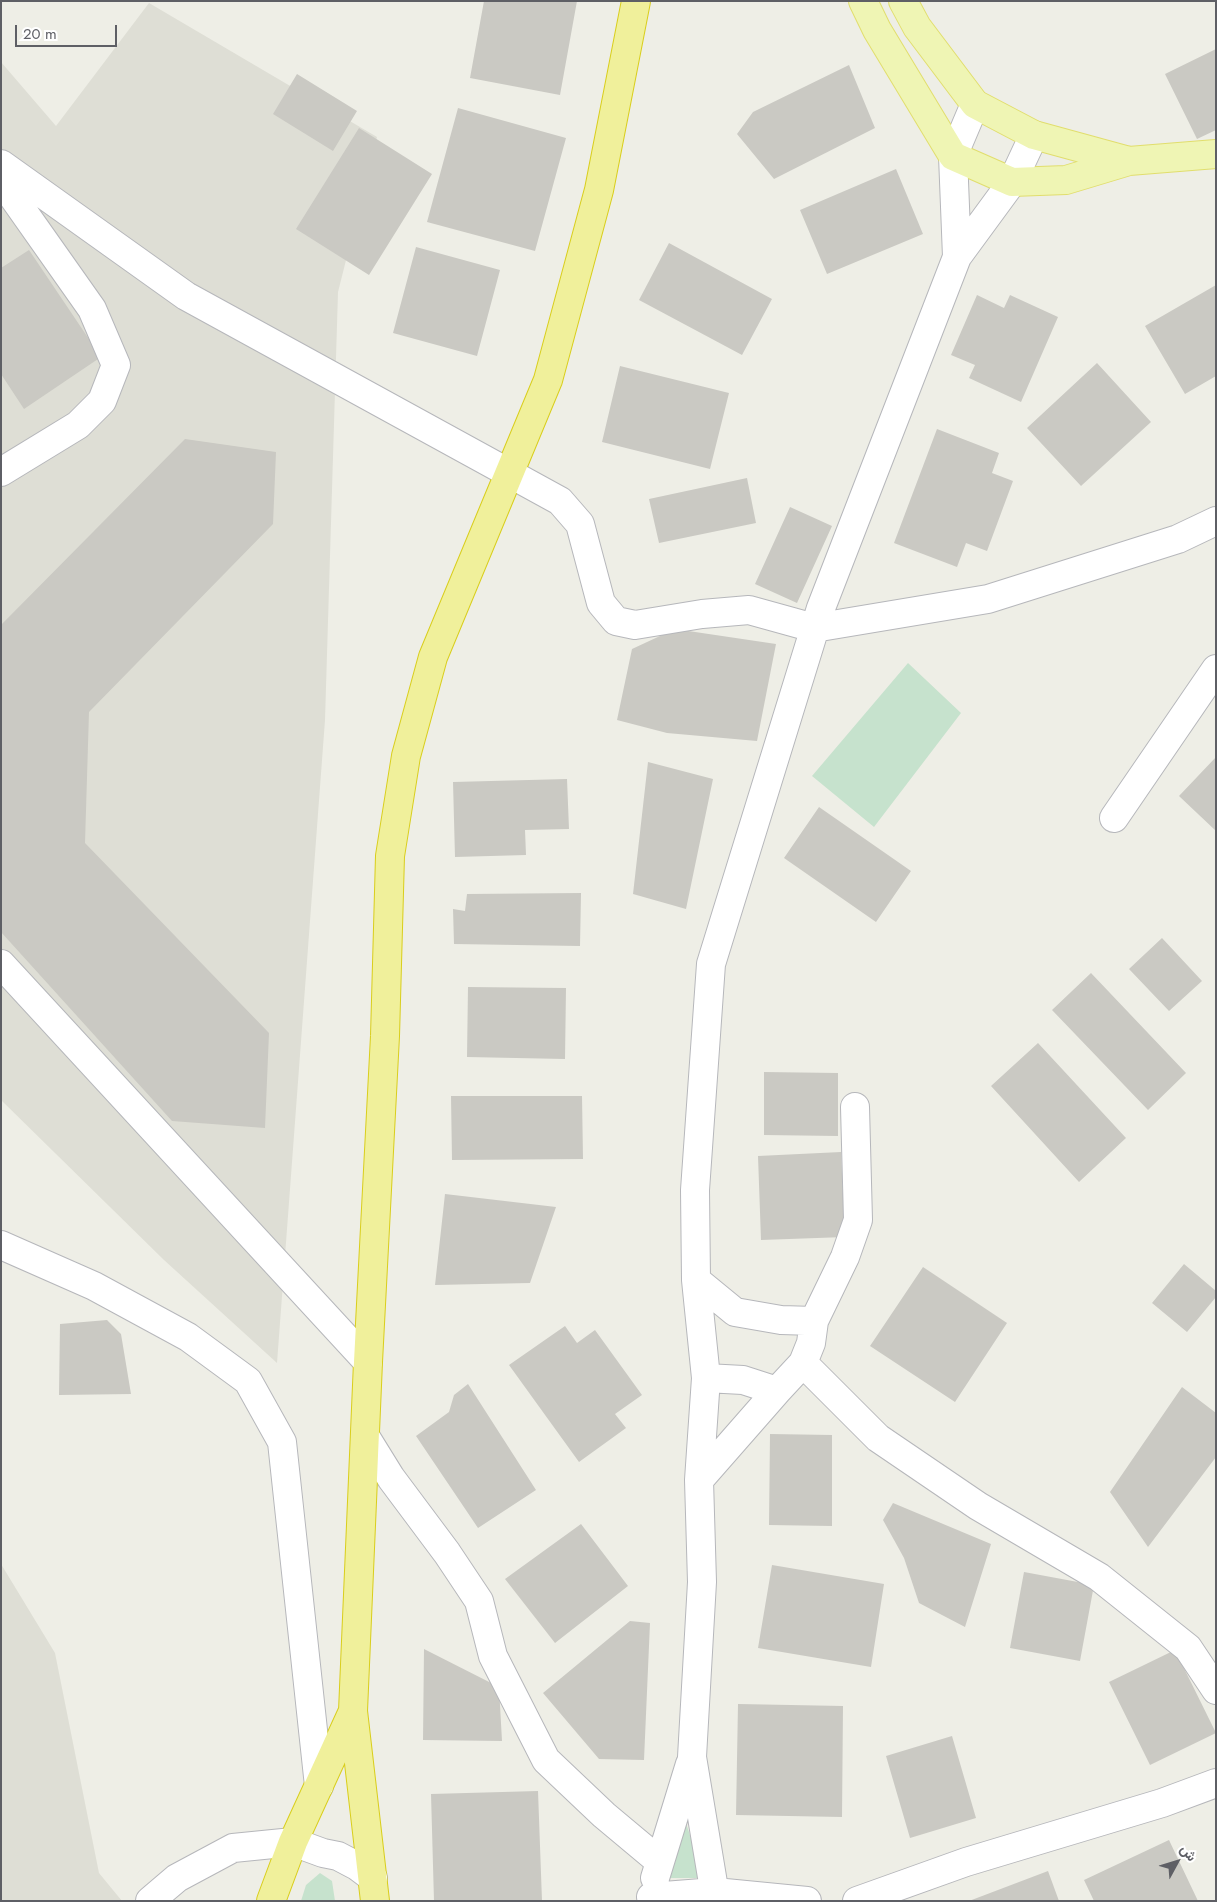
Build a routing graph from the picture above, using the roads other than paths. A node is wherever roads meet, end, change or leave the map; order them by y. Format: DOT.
graph roads {
  1 [pos="636,1"];
  2 [pos="863,1"];
  3 [pos="903,1"];
  4 [pos="975,104"];
  5 [pos="1034,135"];
  6 [pos="1216,154"];
  7 [pos="953,156"];
  8 [pos="1129,161"];
  9 [pos="1,164"];
  10 [pos="1,180"];
  11 [pos="1012,182"];
  12 [pos="957,257"];
  13 [pos="1,472"];
  14 [pos="508,473"];
  15 [pos="1216,521"];
  16 [pos="814,628"];
  17 [pos="1216,669"];
  18 [pos="1114,818"];
  19 [pos="1,964"];
  20 [pos="855,1107"];
  21 [pos="1,1245"];
  22 [pos="845,1257"];
  23 [pos="696,1280"];
  24 [pos="781,1320"];
  25 [pos="814,1321"];
  26 [pos="368,1362"];
  27 [pos="802,1362"];
  28 [pos="706,1378"];
  29 [pos="778,1391"];
  30 [pos="365,1436"];
  31 [pos="699,1480"];
  32 [pos="1216,1690"];
  33 [pos="353,1711"];
  34 [pos="692,1757"];
  35 [pos="1216,1783"];
  36 [pos="319,1786"];
  37 [pos="293,1842"];
  38 [pos="659,1861"];
  39 [pos="374,1889"];
  40 [pos="174,1890"];
  41 [pos="715,1896"];
  42 [pos="650,1899"];
  43 [pos="150,1901"];
  44 [pos="271,1901"];
  45 [pos="807,1901"];
  46 [pos="857,1901"];
  1 -- 14 [label="highway"];
  2 -- 7 [label="main road"];
  3 -- 4 [label="main road"];
  4 -- 5 [label="main road"];
  4 -- 7 [label="street"];
  5 -- 8 [label="main road"];
  5 -- 11 [label="street"];
  6 -- 8 [label="main road"];
  7 -- 11 [label="main road"];
  7 -- 12 [label="street"];
  8 -- 11 [label="main road"];
  9 -- 14 [label="street"];
  10 -- 13 [label="street"];
  11 -- 12 [label="street"];
  12 -- 16 [label="street"];
  14 -- 16 [label="street"];
  14 -- 26 [label="highway"];
  15 -- 16 [label="street"];
  16 -- 23 [label="street"];
  17 -- 18 [label="street"];
  19 -- 26 [label="street"];
  20 -- 22 [label="street"];
  21 -- 36 [label="street"];
  22 -- 24 [label="street"];
  22 -- 25 [label="street"];
  23 -- 24 [label="street"];
  23 -- 28 [label="street"];
  24 -- 25 [label="street"];
  25 -- 27 [label="street"];
  26 -- 30 [label="highway"];
  27 -- 29 [label="street"];
  27 -- 32 [label="street"];
  28 -- 29 [label="street"];
  28 -- 31 [label="street"];
  29 -- 31 [label="street"];
  30 -- 33 [label="highway"];
  30 -- 38 [label="street"];
  31 -- 34 [label="street"];
  33 -- 36 [label="highway"];
  33 -- 39 [label="highway"];
  34 -- 38 [label="street"];
  34 -- 41 [label="street"];
  35 -- 46 [label="street"];
  36 -- 37 [label="highway"];
  37 -- 39 [label="street"];
  37 -- 40 [label="street"];
  37 -- 44 [label="highway"];
  38 -- 42 [label="street"];
  40 -- 43 [label="street"];
  41 -- 42 [label="street"];
  41 -- 45 [label="street"];
}
